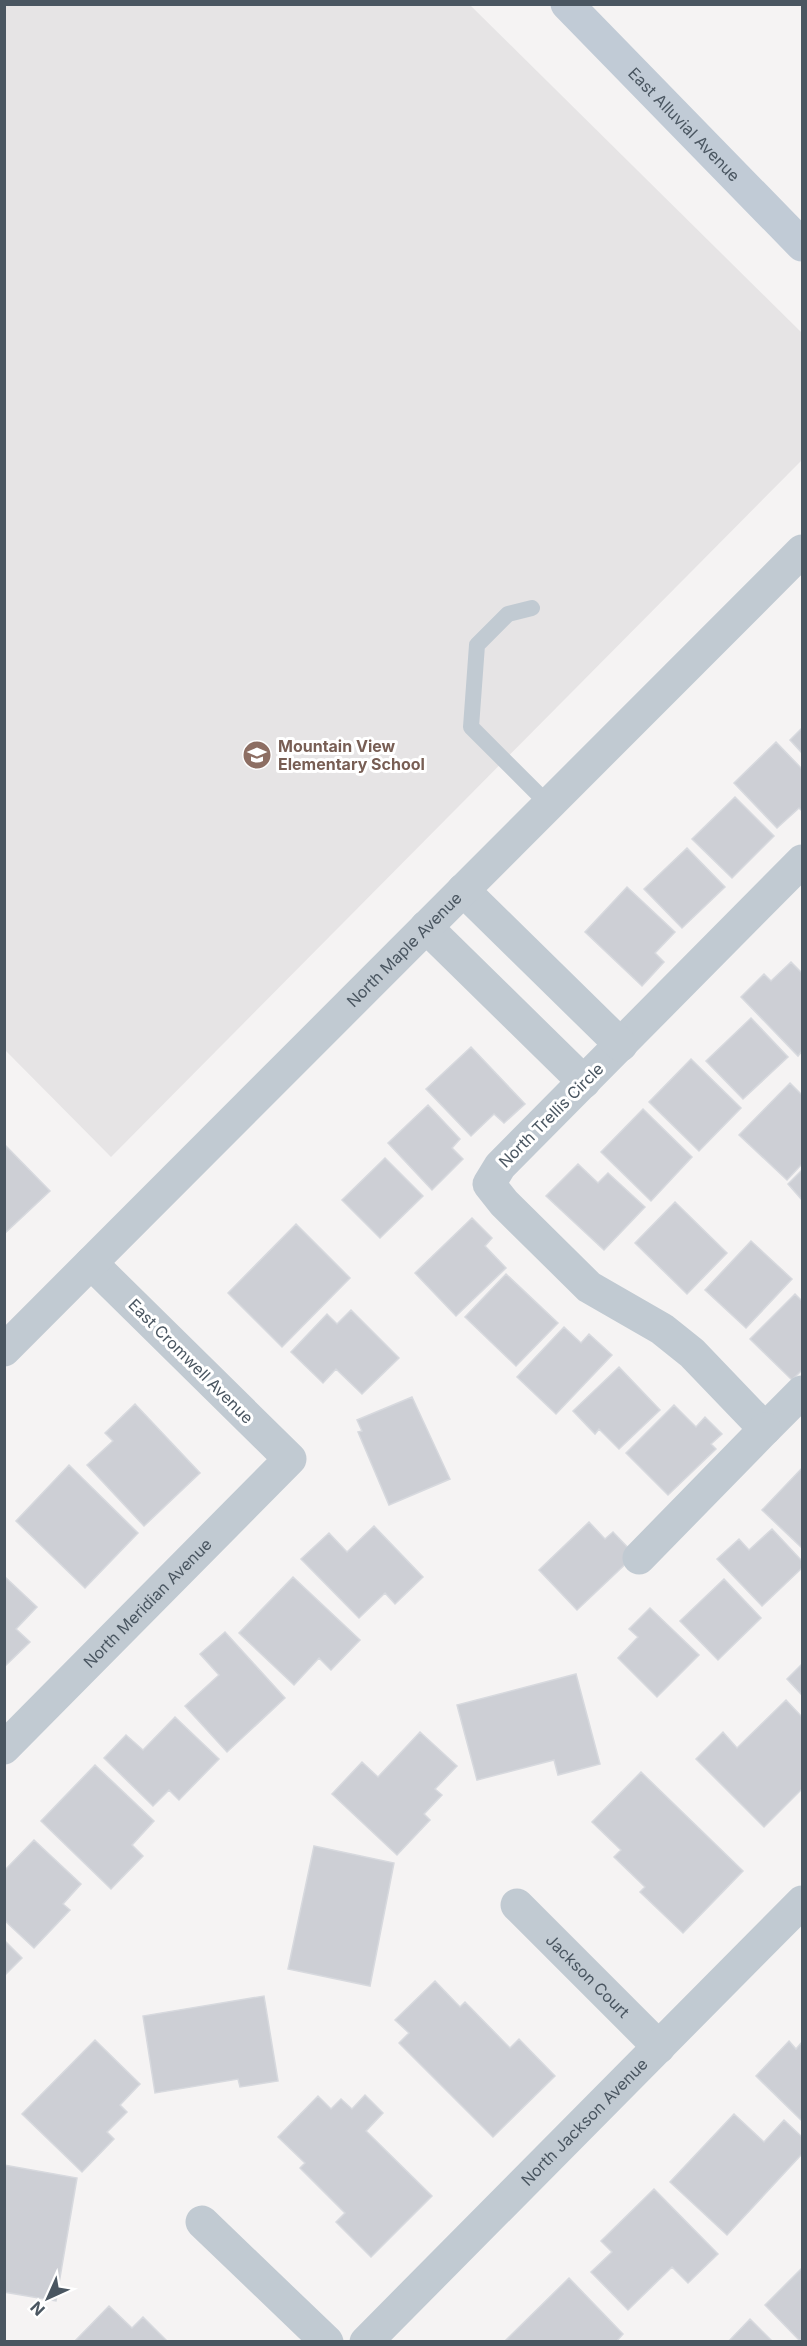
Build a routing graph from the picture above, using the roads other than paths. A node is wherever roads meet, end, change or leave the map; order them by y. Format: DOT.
graph roads {
  1 [pos="567,4"];
  2 [pos="802,245"];
  3 [pos="802,551"];
  4 [pos="532,608"];
  5 [pos="548,804"];
  6 [pos="802,861"];
  7 [pos="463,890"];
  8 [pos="426,927"];
  9 [pos="551,976"];
  10 [pos="514,1013"];
  11 [pos="621,1045"];
  12 [pos="584,1082"];
  13 [pos="91,1263"];
  14 [pos="4,1350"];
  15 [pos="802,1392"];
  16 [pos="765,1429"];
  17 [pos="290,1459"];
  18 [pos="639,1558"];
  19 [pos="4,1748"];
  20 [pos="802,1902"];
  21 [pos="516,1905"];
  22 [pos="659,2047"];
  23 [pos="202,2222"];
  24 [pos="327,2342"];
  25 [pos="366,2342"];
  1 -- 2 [label="main road, East Alluvial Avenue"];
  3 -- 5 [label="street, North Maple Avenue"];
  4 -- 5 [label="lane"];
  5 -- 7 [label="street, North Maple Avenue"];
  6 -- 11 [label="street, North Trellis Circle"];
  7 -- 8 [label="street, North Maple Avenue"];
  7 -- 9 [label="street"];
  8 -- 10 [label="street"];
  8 -- 13 [label="street, North Maple Avenue"];
  9 -- 10 [label="street"];
  9 -- 11 [label="street"];
  10 -- 12 [label="street"];
  11 -- 12 [label="street, North Trellis Circle"];
  12 -- 16 [label="street, North Trellis Circle"];
  13 -- 14 [label="street, North Maple Avenue"];
  13 -- 17 [label="street, East Cromwell Avenue"];
  15 -- 16 [label="street"];
  16 -- 18 [label="street"];
  17 -- 19 [label="street, North Meridian Avenue"];
  20 -- 22 [label="street, North Jackson Avenue"];
  21 -- 22 [label="street, Jackson Court"];
  22 -- 25 [label="street, North Jackson Avenue"];
  23 -- 24 [label="street"];
}
